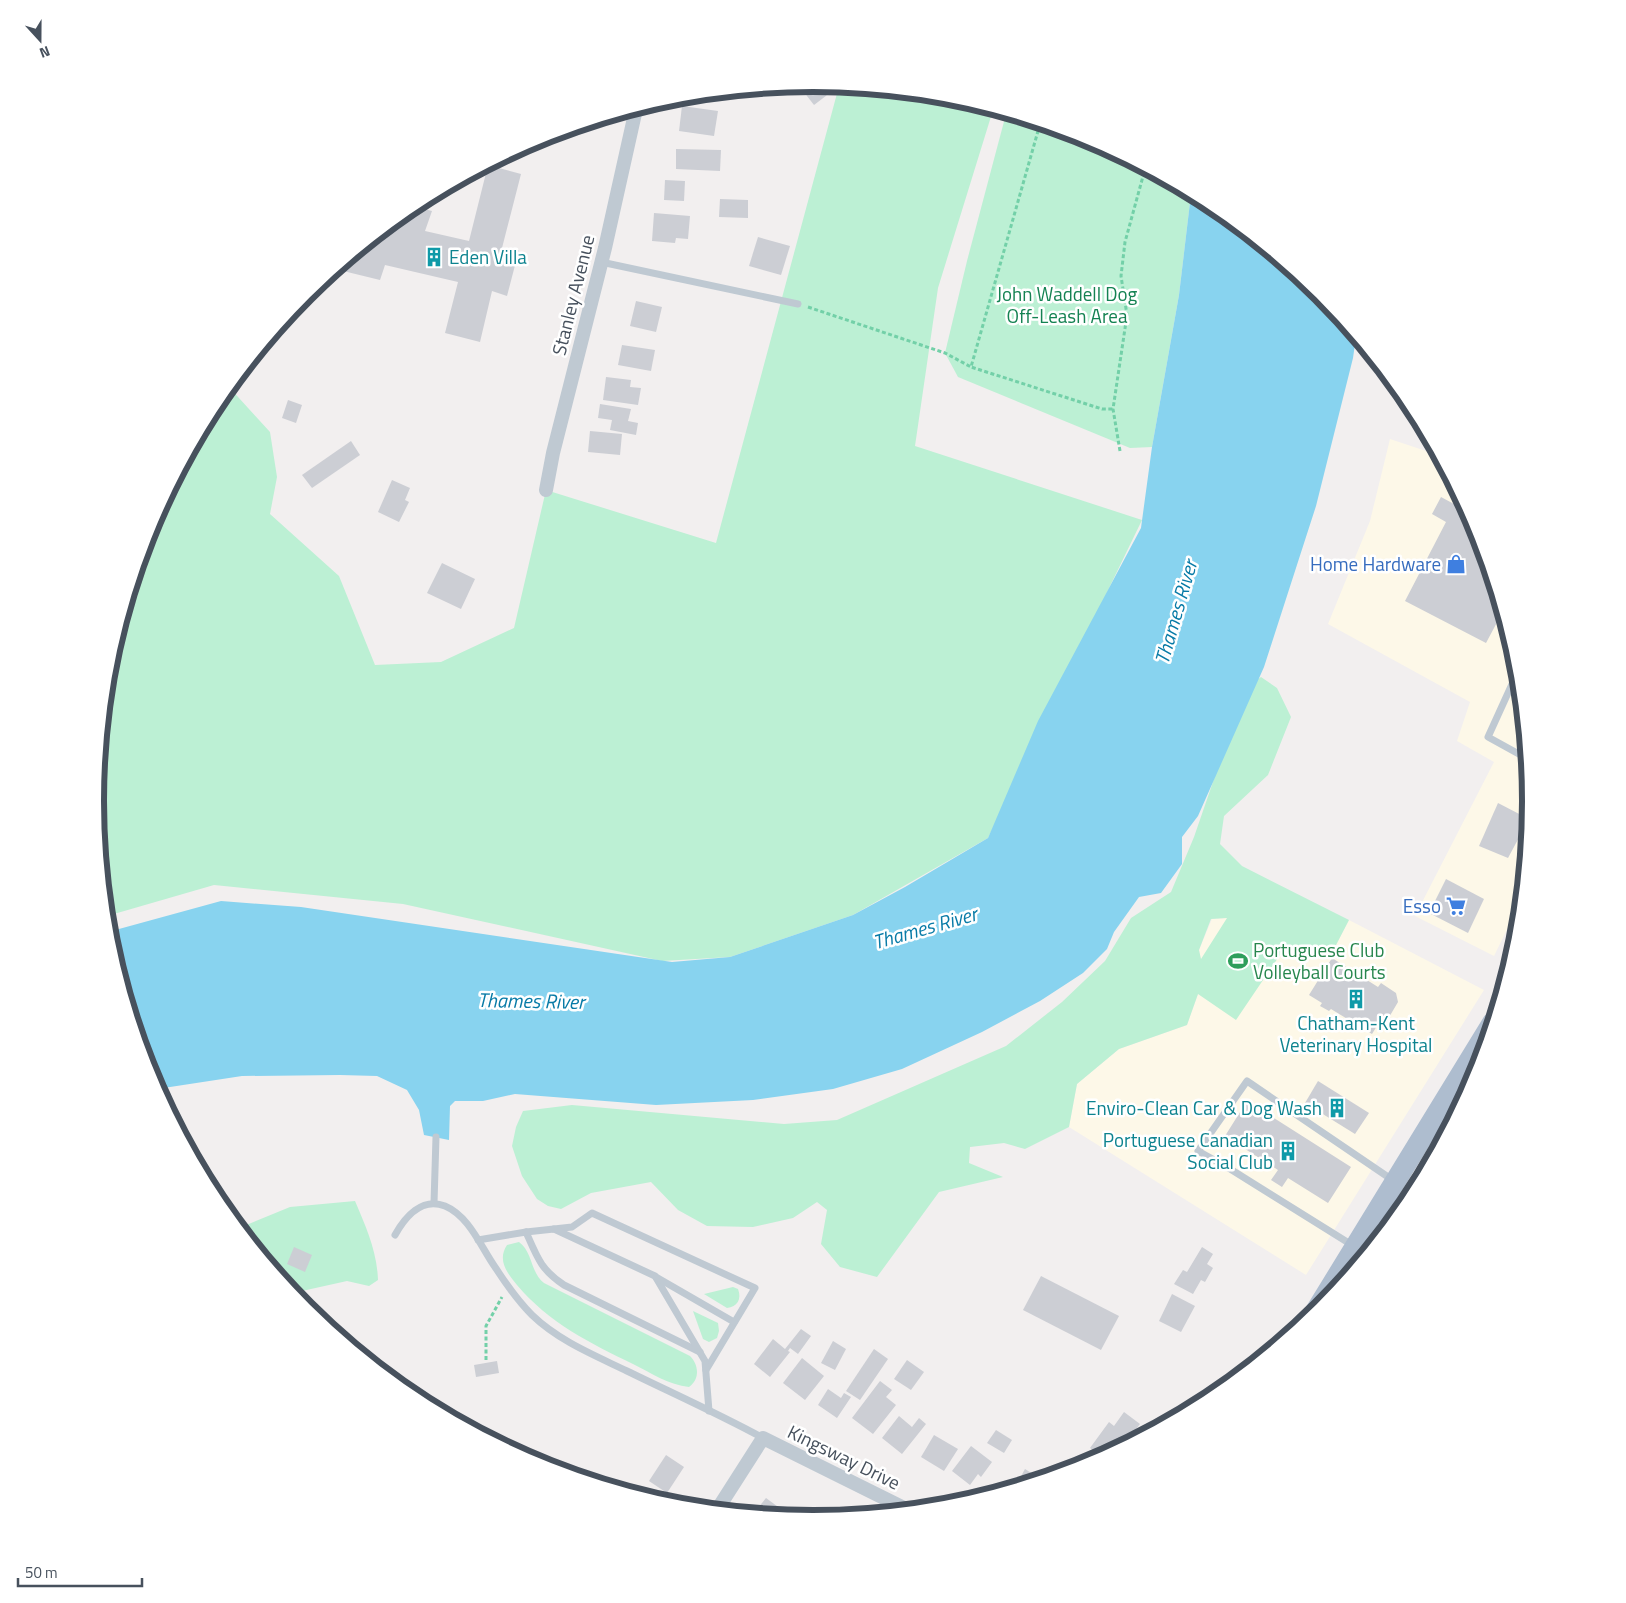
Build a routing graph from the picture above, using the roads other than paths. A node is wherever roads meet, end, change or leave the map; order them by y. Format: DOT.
graph roads {
  1 [pos="634,116"];
  2 [pos="601,262"];
  3 [pos="798,304"];
  4 [pos="546,490"];
  5 [pos="1512,685"];
  6 [pos="1520,755"];
  7 [pos="1473,1058"];
  8 [pos="1434,1135"];
  9 [pos="436,1137"];
  10 [pos="1394,1182"];
  11 [pos="434,1203"];
  12 [pos="554,1229"];
  13 [pos="526,1232"];
  14 [pos="395,1235"];
  15 [pos="478,1240"];
  16 [pos="1355,1246"];
  17 [pos="655,1276"];
  18 [pos="1332,1283"];
  19 [pos="734,1322"];
  20 [pos="700,1352"];
  21 [pos="706,1370"];
  22 [pos="709,1411"];
  23 [pos="763,1438"];
  24 [pos="721,1504"];
  25 [pos="898,1505"];
  1 -- 2 [label="street, Stanley Avenue"];
  2 -- 3 [label="lane"];
  2 -- 4 [label="street, Stanley Avenue"];
  5 -- 6 [label="lane"];
  7 -- 8 [label="main road"];
  8 -- 10 [label="main road"];
  9 -- 11 [label="lane"];
  10 -- 16 [label="main road"];
  10 -- 16 [label="lane"];
  11 -- 14 [label="lane"];
  11 -- 15 [label="lane"];
  12 -- 13 [label="lane"];
  12 -- 17 [label="lane"];
  12 -- 19 [label="lane"];
  13 -- 15 [label="lane"];
  13 -- 20 [label="lane"];
  15 -- 22 [label="lane"];
  16 -- 18 [label="main road"];
  17 -- 19 [label="lane"];
  17 -- 20 [label="lane"];
  19 -- 21 [label="lane"];
  20 -- 21 [label="lane"];
  21 -- 22 [label="lane"];
  22 -- 23 [label="lane"];
  23 -- 24 [label="street"];
  23 -- 25 [label="street, Kingsway Drive"];
}
